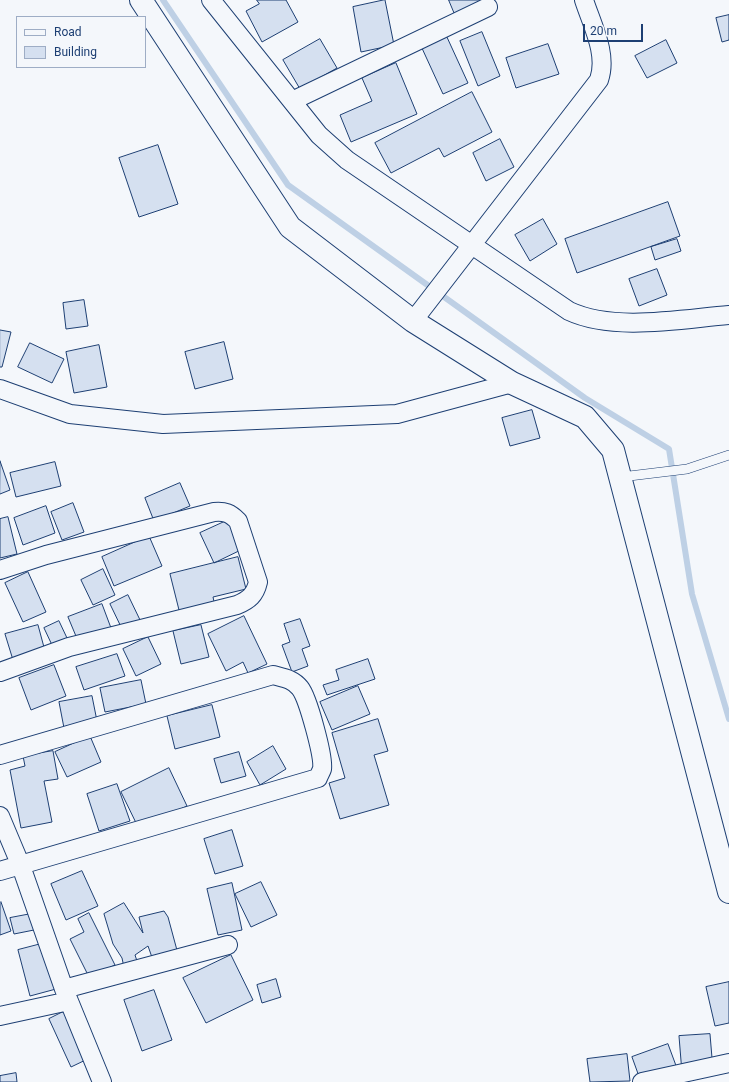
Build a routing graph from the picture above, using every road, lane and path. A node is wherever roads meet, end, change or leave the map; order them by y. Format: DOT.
graph roads {
  1 [pos="141,0"];
  2 [pos="211,0"];
  3 [pos="584,0"];
  4 [pos="488,7"];
  5 [pos="292,101"];
  6 [pos="472,245"];
  7 [pos="729,315"];
  8 [pos="413,321"];
  9 [pos="512,383"];
  10 [pos="0,389"];
  11 [pos="729,455"];
  12 [pos="621,477"];
  13 [pos="0,570"];
  14 [pos="0,672"];
  15 [pos="0,755"];
  16 [pos="0,816"];
  17 [pos="21,866"];
  18 [pos="0,871"];
  19 [pos="729,892"];
  20 [pos="228,945"];
  21 [pos="66,995"];
  22 [pos="0,1016"];
  23 [pos="729,1063"];
  24 [pos="102,1082"];
  25 [pos="642,1082"];
  1 -- 8 [label="street"];
  2 -- 5 [label="street"];
  3 -- 6 [label="street"];
  4 -- 5 [label="street"];
  5 -- 6 [label="street"];
  6 -- 7 [label="street"];
  6 -- 8 [label="street"];
  8 -- 9 [label="street"];
  9 -- 10 [label="street"];
  9 -- 12 [label="street"];
  11 -- 12 [label="lane"];
  12 -- 19 [label="street"];
  13 -- 14 [label="street"];
  15 -- 17 [label="street"];
  16 -- 17 [label="street"];
  17 -- 18 [label="street"];
  17 -- 21 [label="street"];
  20 -- 21 [label="street"];
  21 -- 22 [label="street"];
  21 -- 24 [label="street"];
  23 -- 25 [label="street"];
}
